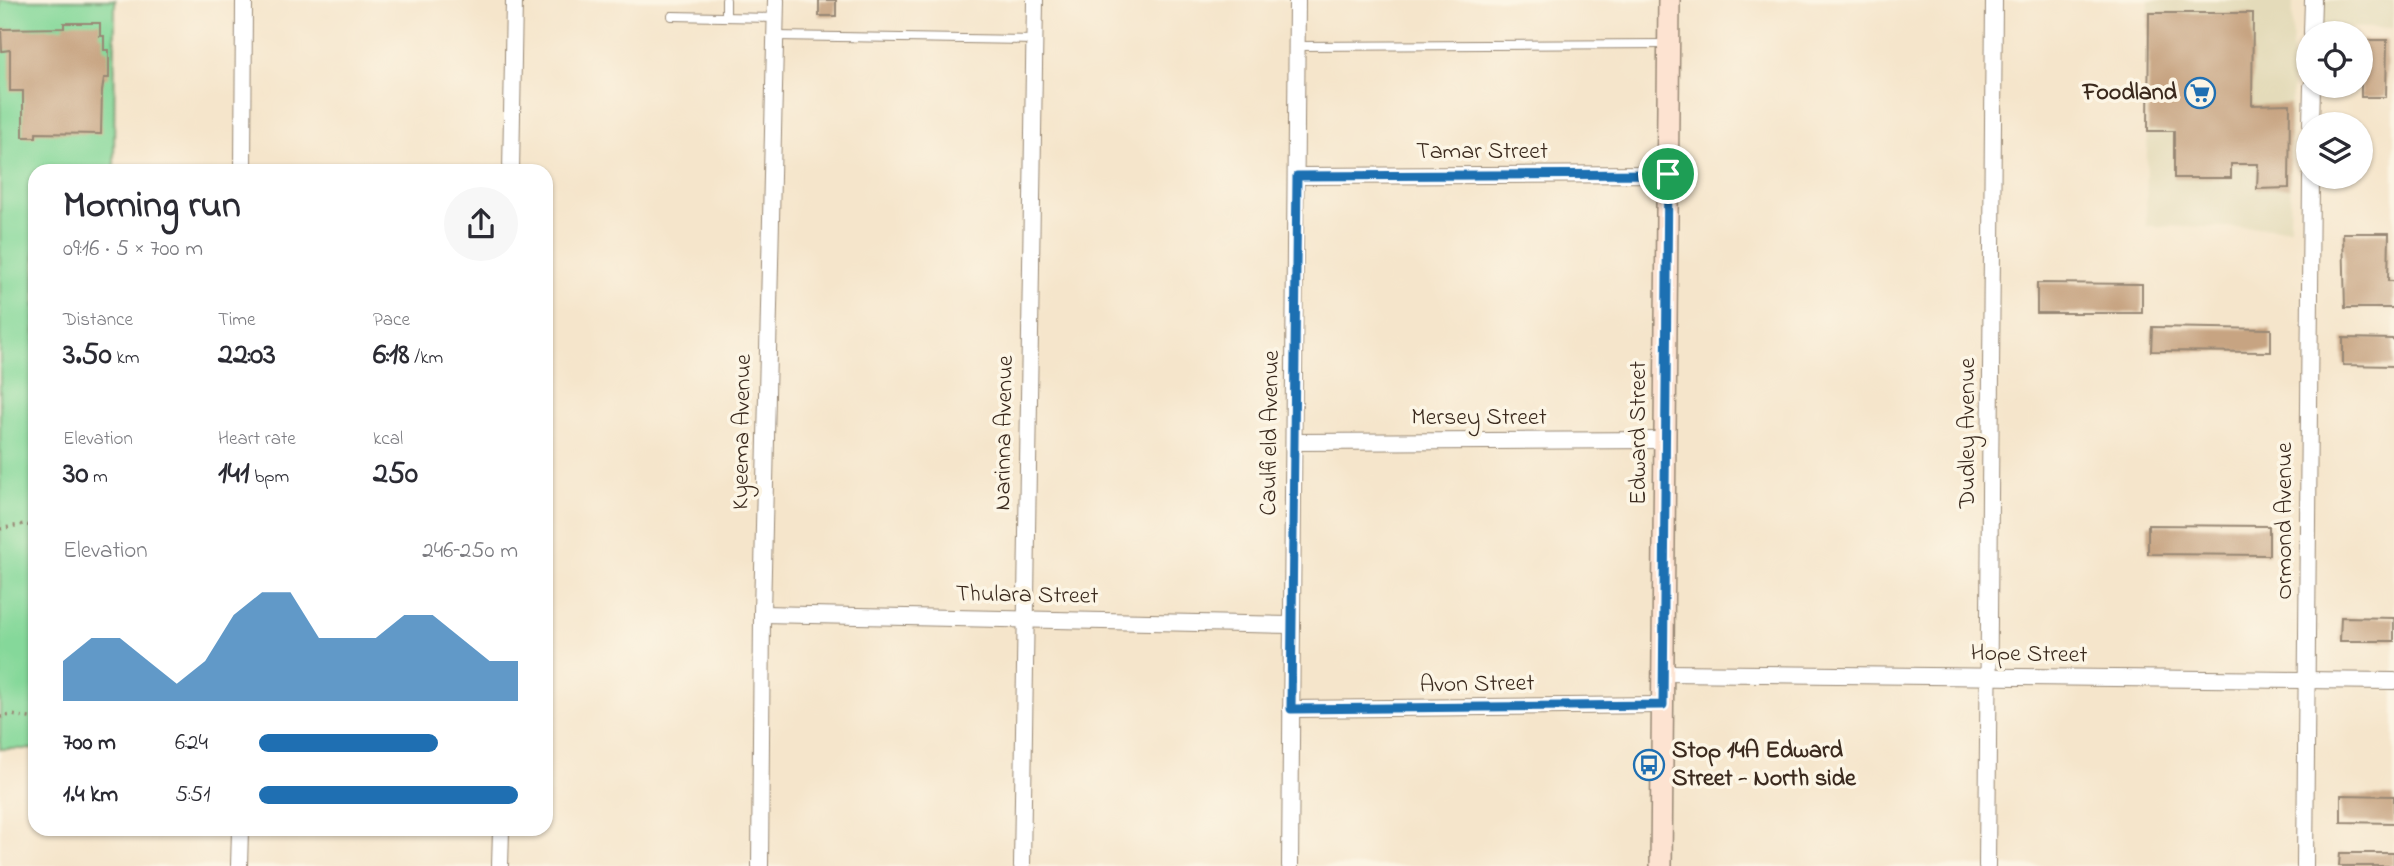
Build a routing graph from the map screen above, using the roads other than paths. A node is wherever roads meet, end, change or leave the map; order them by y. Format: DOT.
graph roads {
  1 [pos="244,0"];
  2 [pos="514,0"];
  3 [pos="726,0"];
  4 [pos="776,0"];
  5 [pos="1035,0"];
  6 [pos="1297,0"];
  7 [pos="1669,0"];
  8 [pos="1994,0"];
  9 [pos="2313,0"];
  10 [pos="671,16"];
  11 [pos="726,17"];
  12 [pos="776,18"];
  13 [pos="2312,21"];
  14 [pos="776,36"];
  15 [pos="1034,40"];
  16 [pos="1669,44"];
  17 [pos="1297,46"];
  18 [pos="243,164"];
  19 [pos="511,164"];
  20 [pos="1668,174"];
  21 [pos="1297,176"];
  22 [pos="2311,189"];
  23 [pos="1665,440"];
  24 [pos="1294,442"];
  25 [pos="762,614"];
  26 [pos="1024,618"];
  27 [pos="1292,625"];
  28 [pos="1663,673"];
  29 [pos="1988,678"];
  30 [pos="2306,681"];
  31 [pos="2394,681"];
  32 [pos="1663,705"];
  33 [pos="1291,709"];
  34 [pos="240,836"];
  35 [pos="501,836"];
  36 [pos="239,866"];
  37 [pos="500,866"];
  38 [pos="760,866"];
  39 [pos="1022,866"];
  40 [pos="1290,866"];
  41 [pos="1661,866"];
  42 [pos="1987,866"];
  43 [pos="2305,866"];
  1 -- 18 [label="street"];
  2 -- 19 [label="street"];
  3 -- 11 [label="lane"];
  4 -- 12 [label="street, Kyeema Avenue"];
  5 -- 15 [label="street, Narinna Avenue"];
  6 -- 17 [label="street, Caulfield Avenue"];
  7 -- 16 [label="street, Edward Street"];
  8 -- 29 [label="street, Dudley Avenue"];
  9 -- 13 [label="street"];
  10 -- 11 [label="lane"];
  11 -- 12 [label="lane"];
  12 -- 14 [label="street, Kyeema Avenue"];
  14 -- 15 [label="lane"];
  14 -- 25 [label="street, Kyeema Avenue"];
  15 -- 26 [label="street, Narinna Avenue"];
  16 -- 17 [label="lane"];
  16 -- 20 [label="street, Edward Street"];
  17 -- 21 [label="street, Caulfield Avenue"];
  20 -- 21 [label="street, Tamar Street"];
  20 -- 23 [label="street, Edward Street"];
  21 -- 24 [label="street, Caulfield Avenue"];
  22 -- 30 [label="street, Ormond Avenue"];
  23 -- 24 [label="street, Mersey Street"];
  23 -- 28 [label="street, Edward Street"];
  24 -- 27 [label="street, Caulfield Avenue"];
  25 -- 26 [label="street, Thulara Street"];
  25 -- 38 [label="street, Kyeema Avenue"];
  26 -- 27 [label="street, Thulara Street"];
  26 -- 39 [label="street, Narinna Avenue"];
  27 -- 33 [label="street, Caulfield Avenue"];
  28 -- 29 [label="street, Hope Street"];
  28 -- 32 [label="street, Edward Street"];
  29 -- 30 [label="street, Hope Street"];
  29 -- 42 [label="street, Dudley Avenue"];
  30 -- 31 [label="street, Hope Street"];
  30 -- 43 [label="street, Ormond Avenue"];
  32 -- 33 [label="street, Avon Street"];
  32 -- 41 [label="street, Edward Street"];
  33 -- 40 [label="street, Caulfield Avenue"];
  34 -- 36 [label="street"];
  35 -- 37 [label="street"];
}
